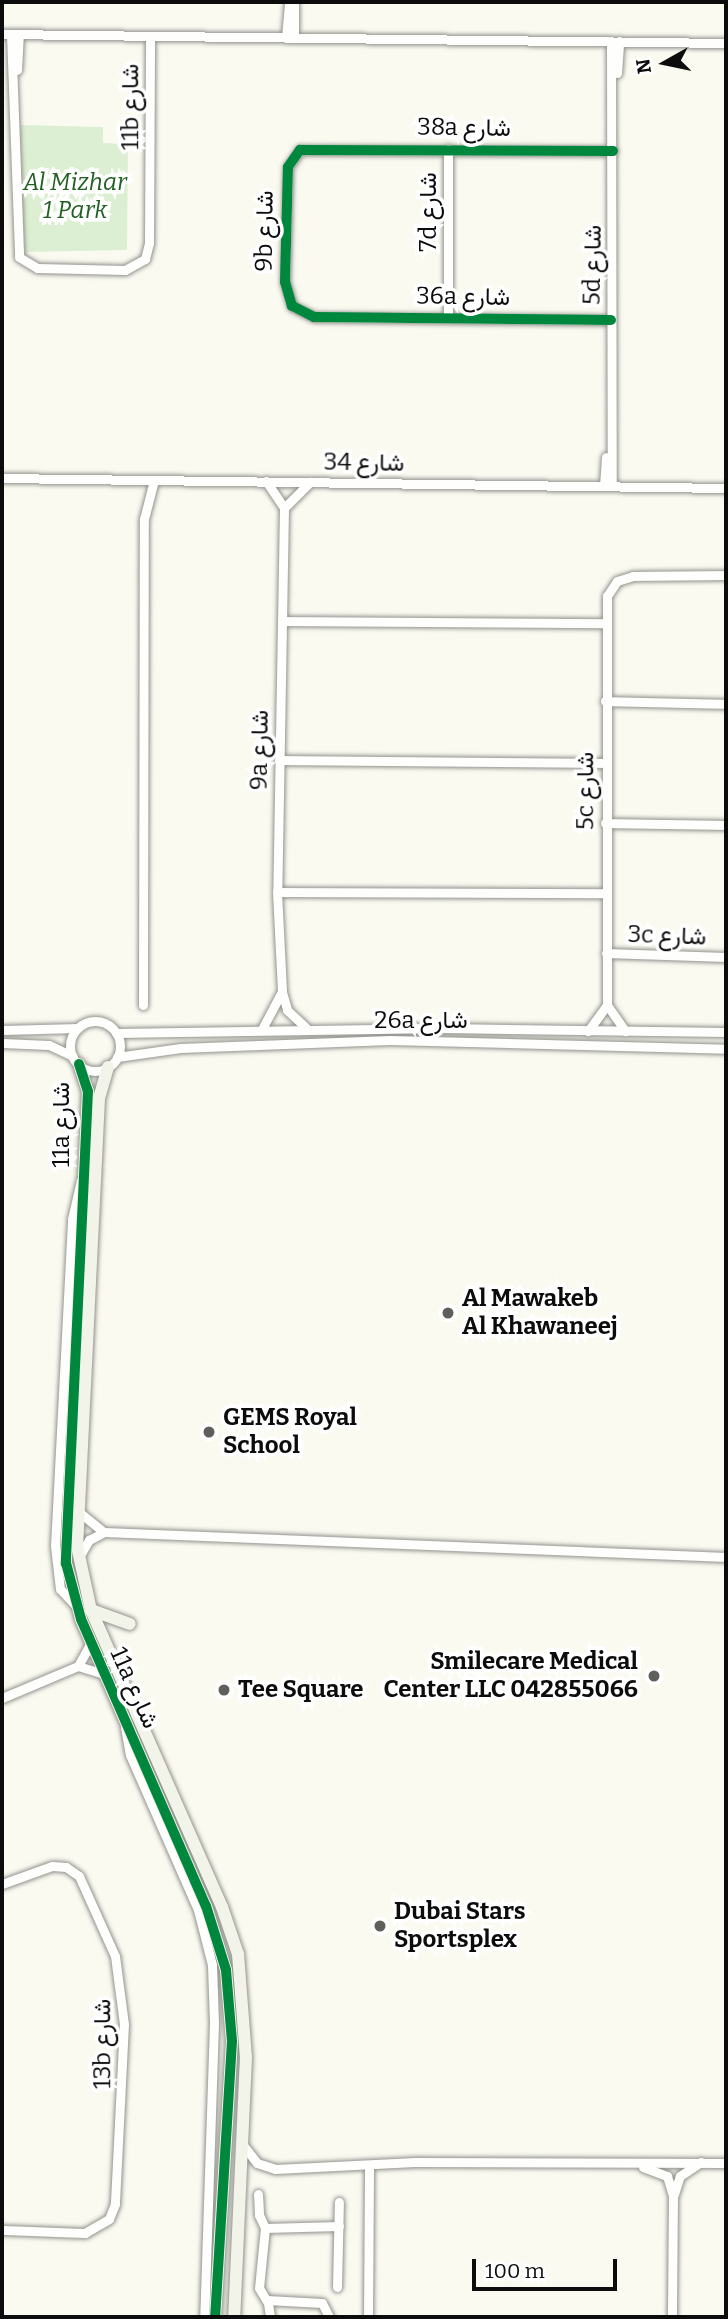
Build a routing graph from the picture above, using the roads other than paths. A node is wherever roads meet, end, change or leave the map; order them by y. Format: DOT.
graph roads {
  1 [pos="292,2"];
  2 [pos="11,34"];
  3 [pos="150,36"];
  4 [pos="290,38"];
  5 [pos="615,41"];
  6 [pos="726,43"];
  7 [pos="314,148"];
  8 [pos="448,149"];
  9 [pos="613,152"];
  10 [pos="314,317"];
  11 [pos="449,317"];
  12 [pos="611,320"];
  13 [pos="2,478"];
  14 [pos="154,480"];
  15 [pos="266,481"];
  16 [pos="310,482"];
  17 [pos="608,486"];
  18 [pos="726,488"];
  19 [pos="284,508"];
  20 [pos="726,575"];
  21 [pos="282,621"];
  22 [pos="605,623"];
  23 [pos="605,701"];
  24 [pos="726,704"];
  25 [pos="279,760"];
  26 [pos="605,764"];
  27 [pos="605,823"];
  28 [pos="726,825"];
  29 [pos="277,892"];
  30 [pos="605,893"];
  31 [pos="606,953"];
  32 [pos="726,957"];
  33 [pos="282,992"];
  34 [pos="143,1005"];
  35 [pos="607,1005"];
  36 [pos="78,1028"];
  37 [pos="262,1029"];
  38 [pos="308,1029"];
  39 [pos="2,1030"];
  40 [pos="588,1031"];
  41 [pos="625,1031"];
  42 [pos="726,1032"];
  43 [pos="116,1033"];
  44 [pos="2,1043"];
  45 [pos="723,1047"];
  46 [pos="76,1060"];
  47 [pos="113,1062"];
  48 [pos="78,1509"];
  49 [pos="104,1532"];
  50 [pos="726,1557"];
  51 [pos="79,1559"];
  52 [pos="91,1610"];
  53 [pos="130,1624"];
  54 [pos="91,1643"];
  55 [pos="78,1666"];
  56 [pos="105,1674"];
  57 [pos="2,1698"];
  58 [pos="126,1721"];
  59 [pos="2,1884"];
  60 [pos="227,2122"];
  61 [pos="242,2143"];
  62 [pos="701,2162"];
  63 [pos="634,2163"];
  64 [pos="726,2164"];
  65 [pos="369,2167"];
  66 [pos="240,2193"];
  67 [pos="258,2194"];
  68 [pos="673,2196"];
  69 [pos="339,2202"];
  70 [pos="221,2219"];
  71 [pos="339,2226"];
  72 [pos="265,2228"];
  73 [pos="2,2230"];
  74 [pos="337,2287"];
  75 [pos="267,2300"];
  76 [pos="204,2317"];
  77 [pos="215,2317"];
  78 [pos="227,2317"];
  79 [pos="234,2317"];
  80 [pos="270,2317"];
  81 [pos="329,2317"];
  82 [pos="368,2317"];
  83 [pos="672,2317"];
  1 -- 4 [label="street"];
  2 -- 3 [label="street"];
  2 -- 3 [label="street, 11b شارع"];
  3 -- 4 [label="street"];
  4 -- 5 [label="street"];
  5 -- 6 [label="street"];
  5 -- 9 [label="street, 5d شارع"];
  7 -- 8 [label="street, 38a شارع"];
  7 -- 10 [label="street, 9b شارع"];
  8 -- 9 [label="street, 38a شارع"];
  8 -- 11 [label="street, 7d شارع"];
  9 -- 12 [label="street, 5d شارع"];
  10 -- 11 [label="street, 36a شارع"];
  11 -- 12 [label="street, 36a شارع"];
  12 -- 17 [label="street, 5d شارع"];
  13 -- 14 [label="street, شارع 34"];
  14 -- 15 [label="street, شارع 34"];
  14 -- 34 [label="street"];
  15 -- 16 [label="street, شارع 34"];
  15 -- 19 [label="street"];
  16 -- 17 [label="street, شارع 34"];
  16 -- 19 [label="street"];
  17 -- 18 [label="street, شارع 34"];
  19 -- 21 [label="street, 9a شارع"];
  20 -- 22 [label="street, 5c شارع"];
  21 -- 22 [label="street"];
  21 -- 25 [label="street, 9a شارع"];
  22 -- 23 [label="street, 5c شارع"];
  23 -- 24 [label="street"];
  23 -- 26 [label="street, 5c شارع"];
  25 -- 26 [label="street"];
  25 -- 29 [label="street, 9a شارع"];
  26 -- 27 [label="street, 5c شارع"];
  27 -- 28 [label="street"];
  27 -- 30 [label="street, 5c شارع"];
  29 -- 30 [label="street"];
  29 -- 33 [label="street, 9a شارع"];
  30 -- 31 [label="street, 5c شارع"];
  31 -- 32 [label="street, 3c شارع"];
  31 -- 35 [label="street, 5c شارع"];
  33 -- 37 [label="street"];
  33 -- 38 [label="street, 9a شارع"];
  35 -- 40 [label="street"];
  35 -- 41 [label="street"];
  36 -- 39 [label="street"];
  36 -- 43 [label="street"];
  36 -- 46 [label="street"];
  37 -- 38 [label="street, 26a شارع"];
  37 -- 43 [label="street, 26a شارع"];
  38 -- 40 [label="street, 26a شارع"];
  40 -- 41 [label="street, 26a شارع"];
  41 -- 42 [label="street, 26a شارع"];
  43 -- 47 [label="street"];
  44 -- 46 [label="street"];
  45 -- 47 [label="street, 26a شارع"];
  46 -- 47 [label="street"];
  46 -- 54 [label="street, 11a شارع"];
  47 -- 48 [label="street, 11a شارع"];
  48 -- 49 [label="street"];
  48 -- 51 [label="street, 11a شارع"];
  49 -- 50 [label="street"];
  49 -- 51 [label="street"];
  51 -- 52 [label="street, 11a شارع"];
  52 -- 53 [label="street"];
  52 -- 61 [label="street, 11a شارع"];
  54 -- 55 [label="street"];
  54 -- 56 [label="street, 11a شارع"];
  55 -- 56 [label="street"];
  55 -- 57 [label="street"];
  56 -- 58 [label="street, 11a شارع"];
  58 -- 60 [label="street, 11a شارع"];
  58 -- 76 [label="street, 11a شارع"];
  59 -- 73 [label="street, 13b شارع"];
  60 -- 66 [label="street"];
  60 -- 70 [label="street, 11a شارع"];
  61 -- 65 [label="street"];
  61 -- 66 [label="street, 11a شارع"];
  62 -- 63 [label="street"];
  62 -- 64 [label="street"];
  62 -- 68 [label="street"];
  63 -- 65 [label="street"];
  63 -- 68 [label="street"];
  65 -- 82 [label="street"];
  66 -- 79 [label="street, 11a شارع"];
  67 -- 72 [label="street"];
  68 -- 83 [label="street"];
  69 -- 71 [label="street"];
  70 -- 77 [label="street, 11a شارع"];
  70 -- 78 [label="street"];
  71 -- 72 [label="street"];
  71 -- 74 [label="street"];
  72 -- 75 [label="street"];
  75 -- 80 [label="street"];
  75 -- 81 [label="street"];
}
